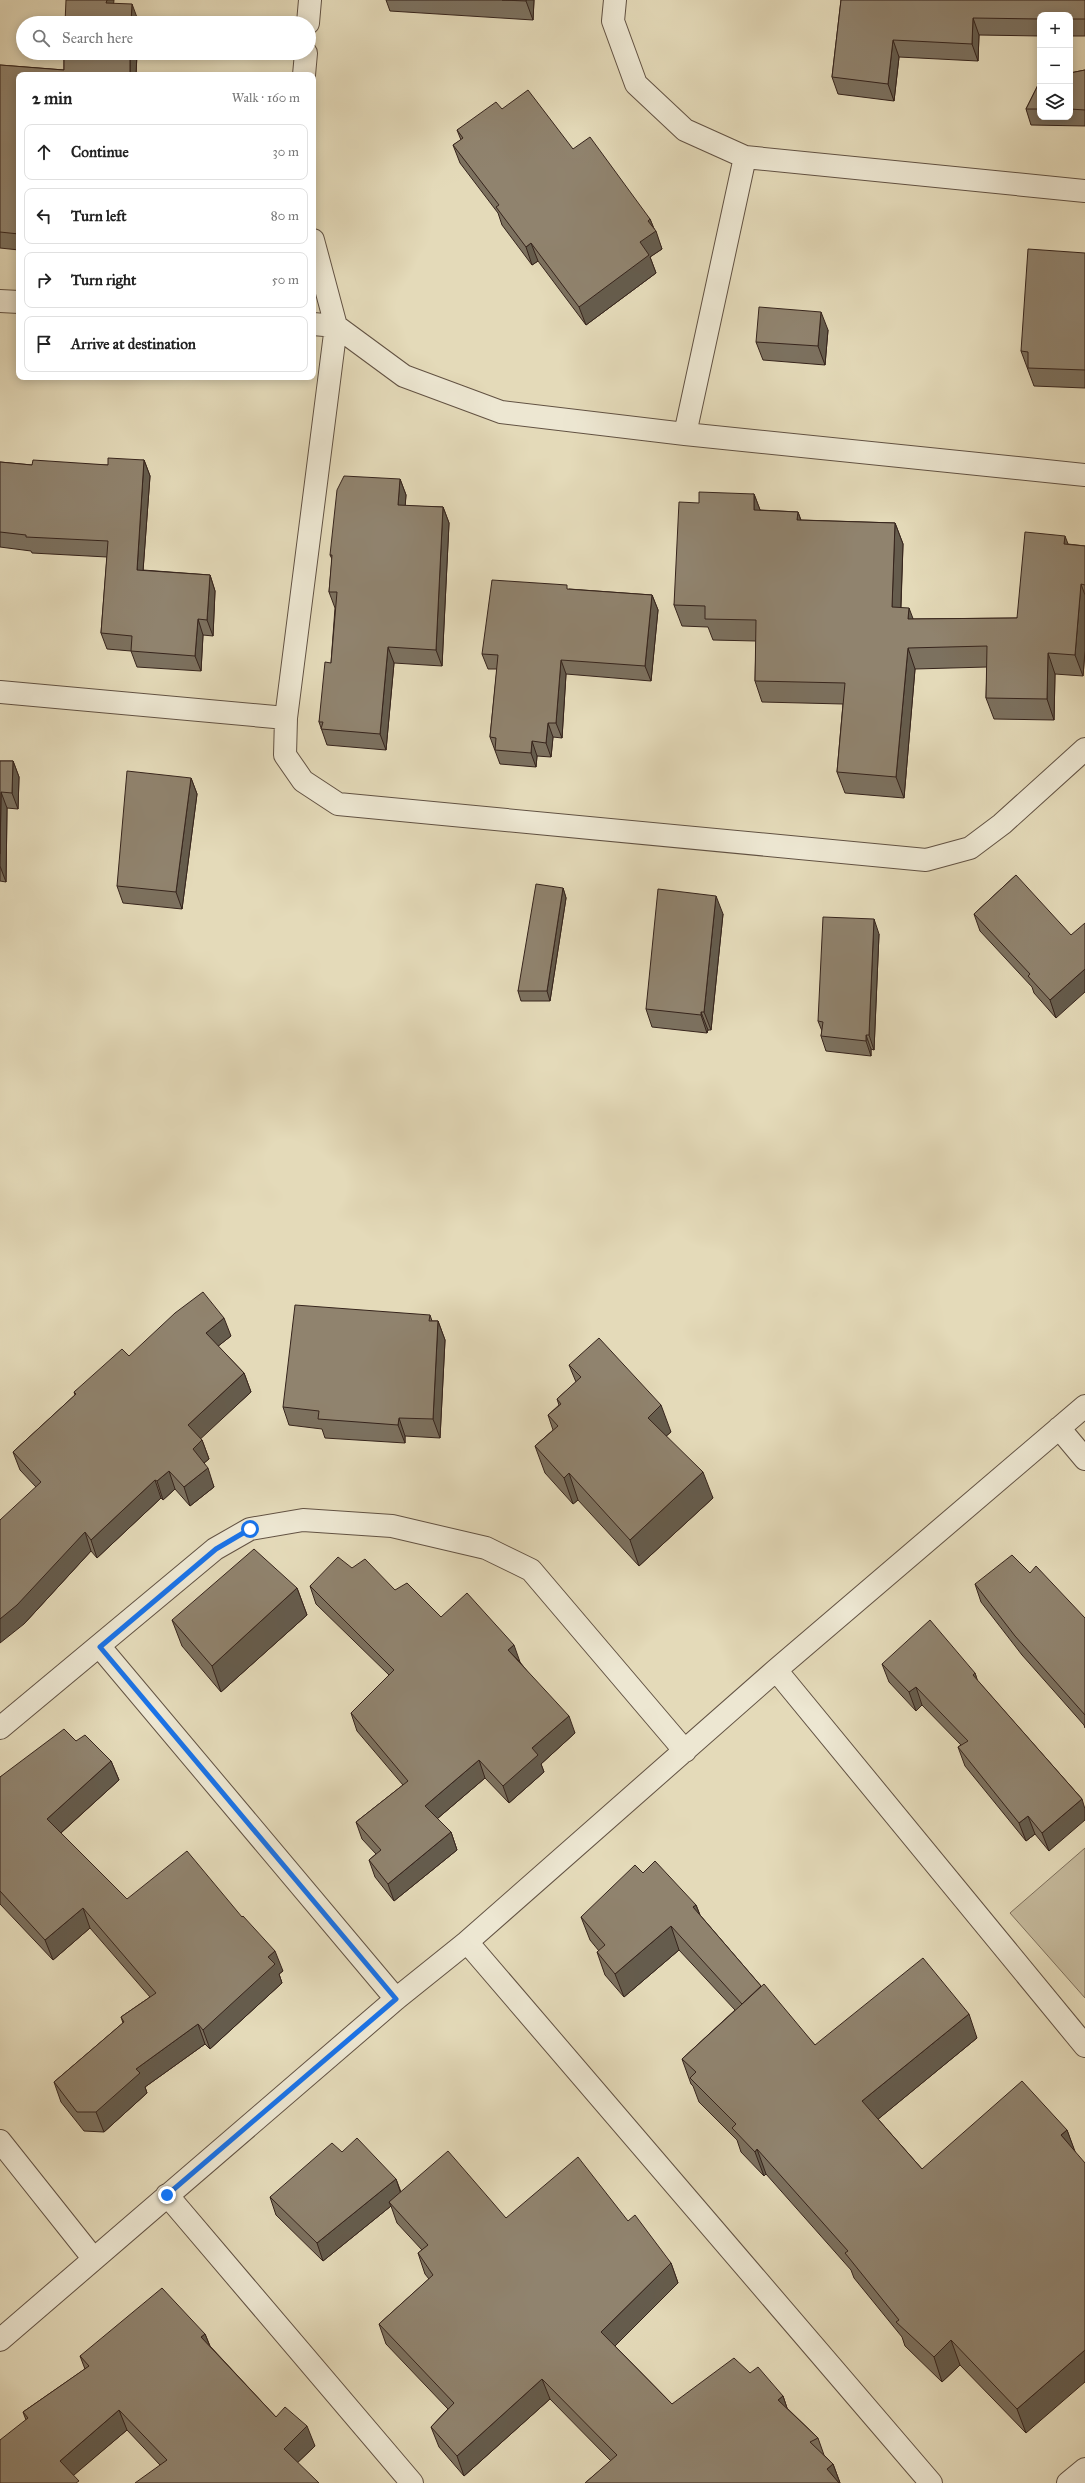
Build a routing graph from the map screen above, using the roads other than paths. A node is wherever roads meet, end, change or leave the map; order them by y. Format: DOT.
graph roads {
  1 [pos="310,0"];
  2 [pos="615,0"];
  3 [pos="309,16"];
  4 [pos="305,60"];
  5 [pos="304,72"];
  6 [pos="745,156"];
  7 [pos="1085,191"];
  8 [pos="316,251"];
  9 [pos="0,301"];
  10 [pos="16,302"];
  11 [pos="316,324"];
  12 [pos="336,326"];
  13 [pos="685,434"];
  14 [pos="1085,475"];
  15 [pos="0,692"];
  16 [pos="286,718"];
  17 [pos="1085,749"];
  18 [pos="1085,1406"];
  19 [pos="1059,1428"];
  20 [pos="1085,1459"];
  21 [pos="100,1647"];
  22 [pos="776,1670"];
  23 [pos="0,1728"];
  24 [pos="685,1751"];
  25 [pos="467,1942"];
  26 [pos="396,1999"];
  27 [pos="1085,2046"];
  28 [pos="0,2141"];
  29 [pos="167,2195"];
  30 [pos="93,2258"];
  31 [pos="0,2340"];
  32 [pos="1085,2469"];
  33 [pos="412,2483"];
  34 [pos="931,2483"];
  35 [pos="1068,2483"];
  1 -- 3 [label="street"];
  2 -- 6 [label="street"];
  4 -- 5 [label="street"];
  6 -- 7 [label="street"];
  6 -- 13 [label="street"];
  8 -- 12 [label="street"];
  9 -- 10 [label="street"];
  11 -- 12 [label="street"];
  12 -- 13 [label="street"];
  12 -- 16 [label="street"];
  13 -- 14 [label="street"];
  15 -- 16 [label="street"];
  16 -- 17 [label="street"];
  18 -- 19 [label="street"];
  19 -- 20 [label="street"];
  19 -- 22 [label="street"];
  21 -- 23 [label="street"];
  21 -- 24 [label="street"];
  21 -- 26 [label="street"];
  22 -- 24 [label="street"];
  22 -- 27 [label="street"];
  24 -- 25 [label="street"];
  25 -- 26 [label="street"];
  25 -- 34 [label="street"];
  26 -- 29 [label="street"];
  28 -- 30 [label="street"];
  29 -- 30 [label="street"];
  29 -- 33 [label="street"];
  30 -- 31 [label="street"];
  32 -- 35 [label="street"];
}
